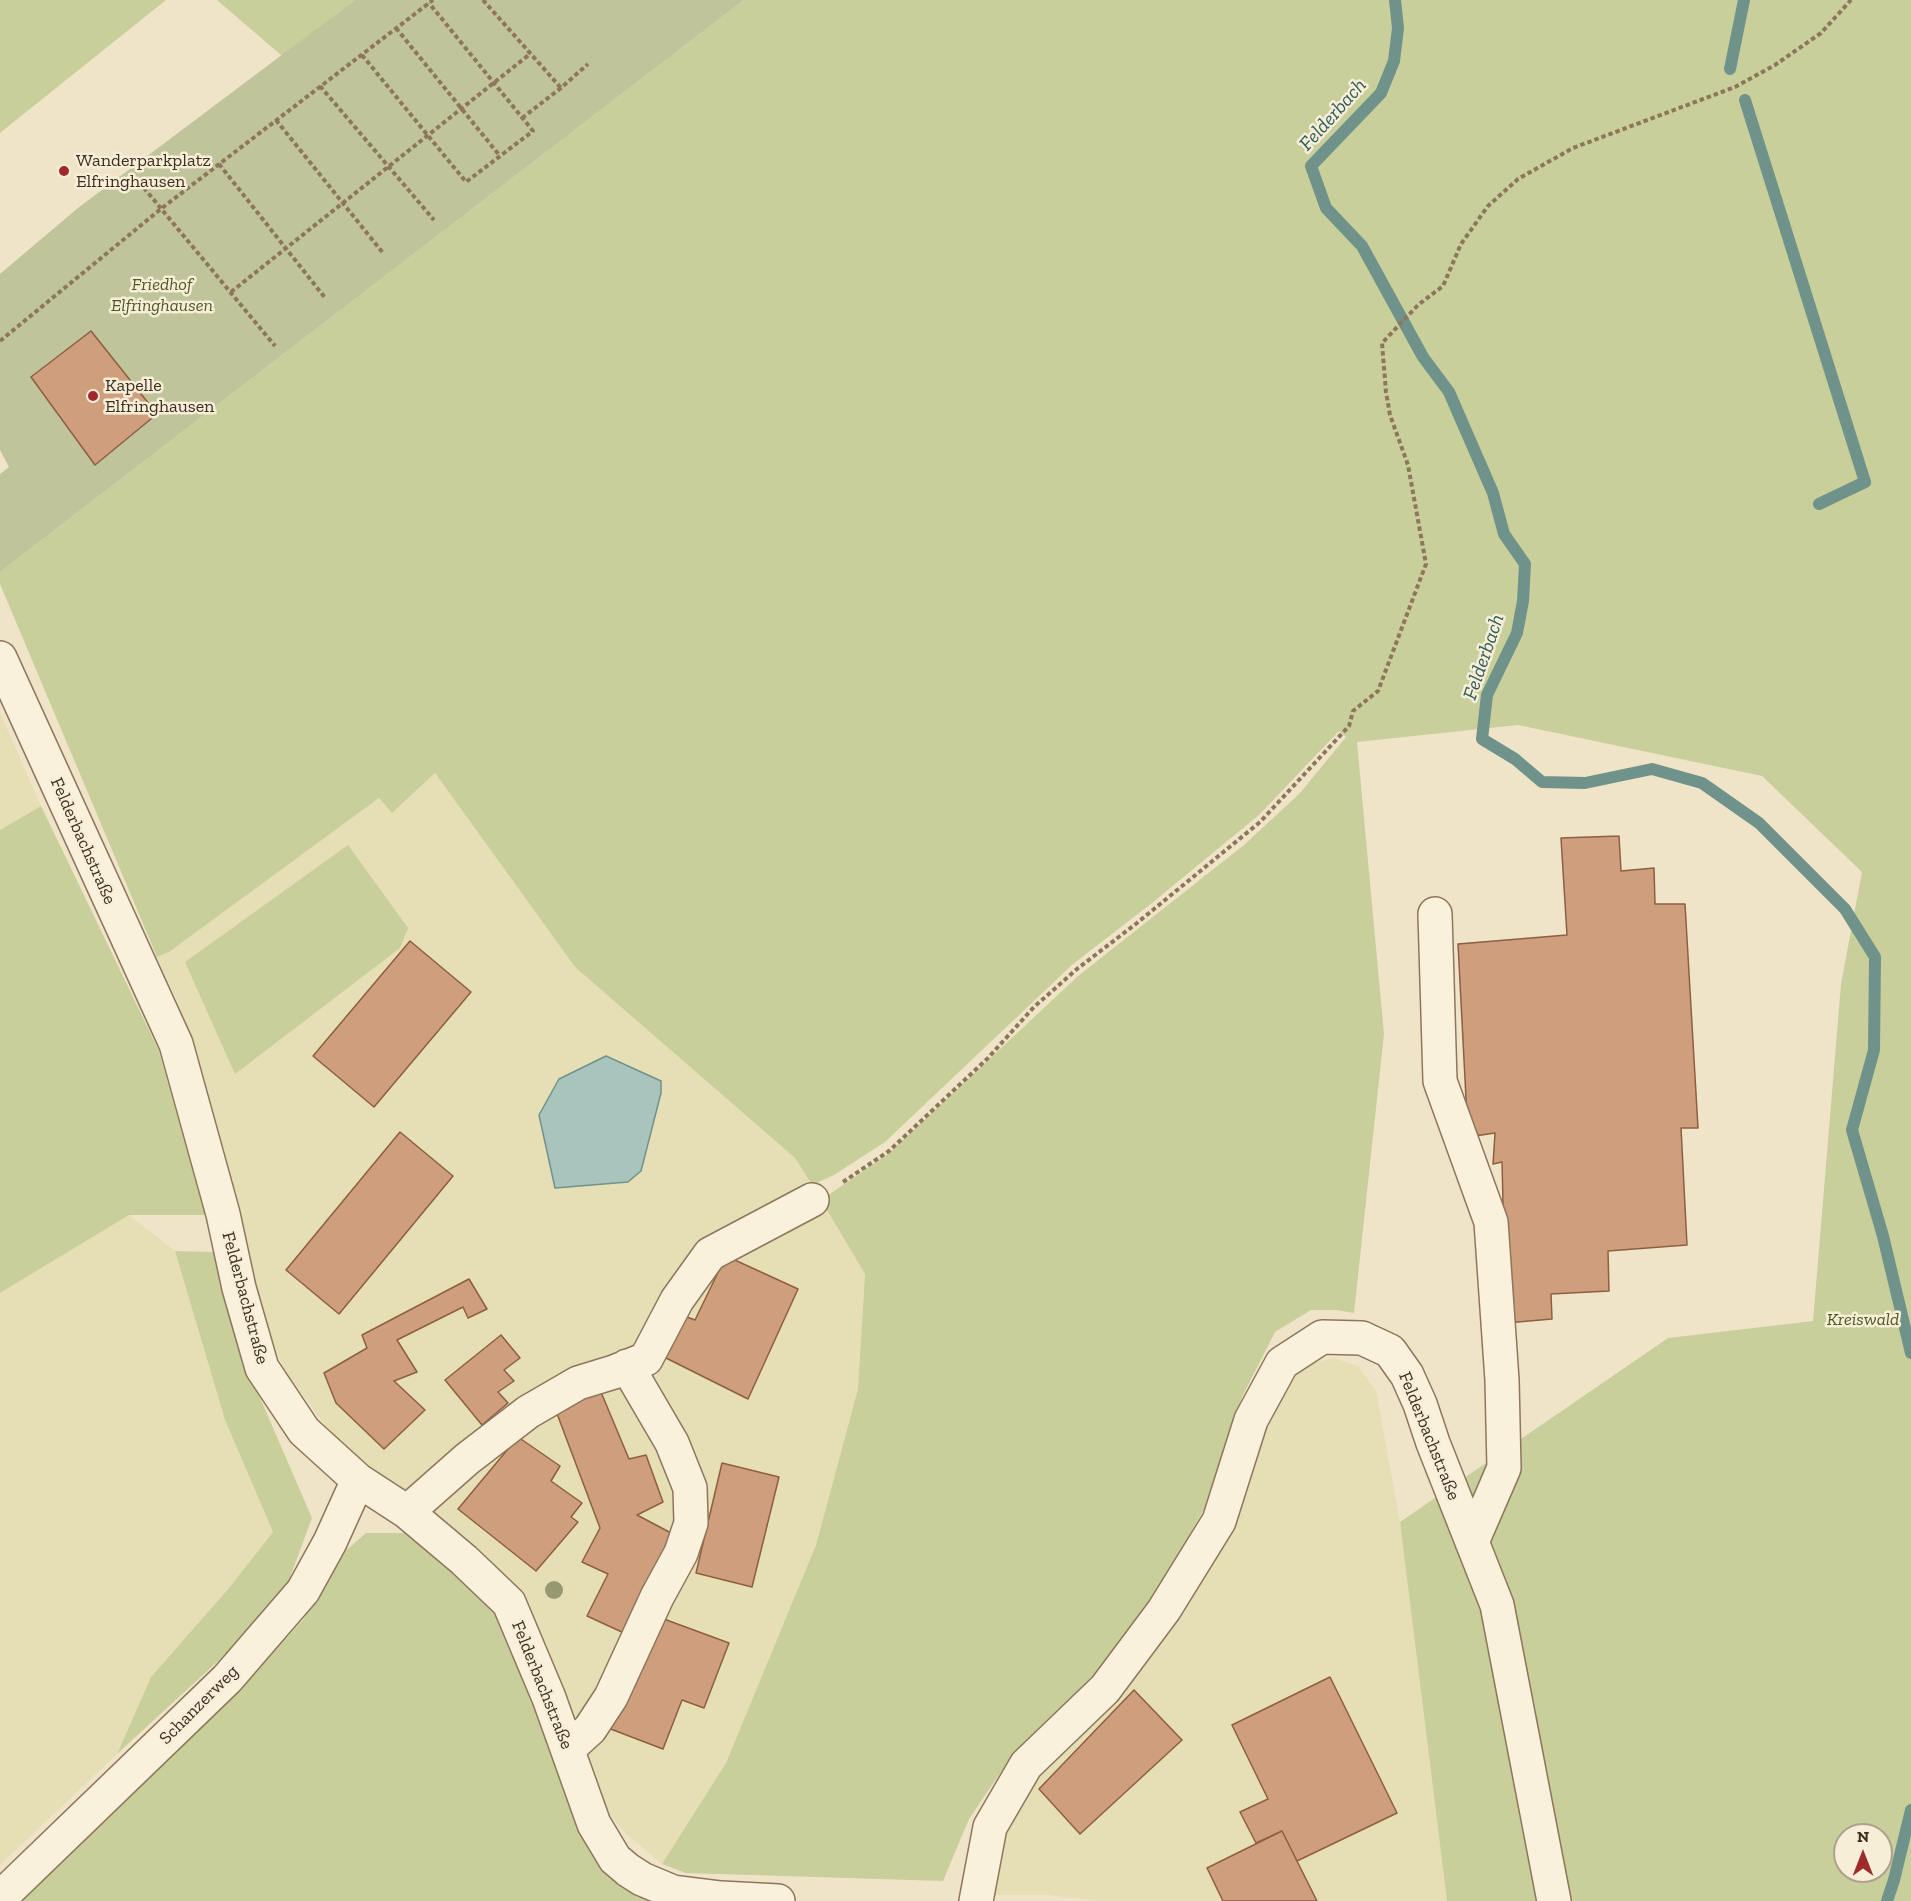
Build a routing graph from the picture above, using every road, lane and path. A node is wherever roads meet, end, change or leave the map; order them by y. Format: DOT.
graph roads {
  1 [pos="483,0"];
  2 [pos="1851,0"];
  3 [pos="431,2"];
  4 [pos="396,28"];
  5 [pos="530,54"];
  6 [pos="362,55"];
  7 [pos="588,64"];
  8 [pos="494,83"];
  9 [pos="320,86"];
  10 [pos="561,88"];
  11 [pos="461,108"];
  12 [pos="522,118"];
  13 [pos="276,120"];
  14 [pos="427,136"];
  15 [pos="500,156"];
  16 [pos="219,164"];
  17 [pos="388,167"];
  18 [pos="139,182"];
  19 [pos="342,203"];
  20 [pos="162,208"];
  21 [pos="434,220"];
  22 [pos="285,249"];
  23 [pos="383,252"];
  24 [pos="231,292"];
  25 [pos="326,299"];
  26 [pos="0,341"];
  27 [pos="275,346"];
  28 [pos="0,658"];
  29 [pos="1434,914"];
  30 [pos="812,1200"];
  31 [pos="627,1365"];
  32 [pos="358,1480"];
  33 [pos="407,1512"];
  34 [pos="1472,1542"];
  35 [pos="568,1749"];
  36 [pos="0,1898"];
  37 [pos="778,1901"];
  38 [pos="976,1901"];
  39 [pos="1554,1901"];
  1 -- 5 [label="path"];
  2 -- 30 [label="path"];
  3 -- 4 [label="path"];
  3 -- 8 [label="path"];
  4 -- 6 [label="path"];
  4 -- 11 [label="path"];
  5 -- 8 [label="path"];
  5 -- 10 [label="path"];
  6 -- 9 [label="path"];
  6 -- 14 [label="path"];
  7 -- 10 [label="path"];
  8 -- 11 [label="path"];
  8 -- 12 [label="path"];
  9 -- 13 [label="path"];
  9 -- 17 [label="path"];
  10 -- 12 [label="path"];
  11 -- 14 [label="path"];
  11 -- 15 [label="path"];
  12 -- 15 [label="path"];
  13 -- 16 [label="path"];
  13 -- 19 [label="path"];
  14 -- 15 [label="path"];
  14 -- 17 [label="path"];
  16 -- 20 [label="path"];
  16 -- 22 [label="path"];
  17 -- 19 [label="path"];
  17 -- 21 [label="path"];
  18 -- 20 [label="path"];
  19 -- 22 [label="path"];
  19 -- 23 [label="path"];
  20 -- 24 [label="path"];
  20 -- 26 [label="path"];
  22 -- 24 [label="path"];
  22 -- 25 [label="path"];
  24 -- 27 [label="path"];
  28 -- 32 [label="street, Felderbachstraße"];
  29 -- 34 [label="street"];
  30 -- 31 [label="street"];
  31 -- 33 [label="street"];
  31 -- 35 [label="street"];
  32 -- 33 [label="street, Felderbachstraße"];
  32 -- 36 [label="street, Schanzerweg"];
  33 -- 35 [label="street, Felderbachstraße"];
  34 -- 38 [label="street, Felderbachstraße"];
  34 -- 39 [label="street, Felderbachstraße"];
  35 -- 37 [label="street, Felderbachstraße"];
}
